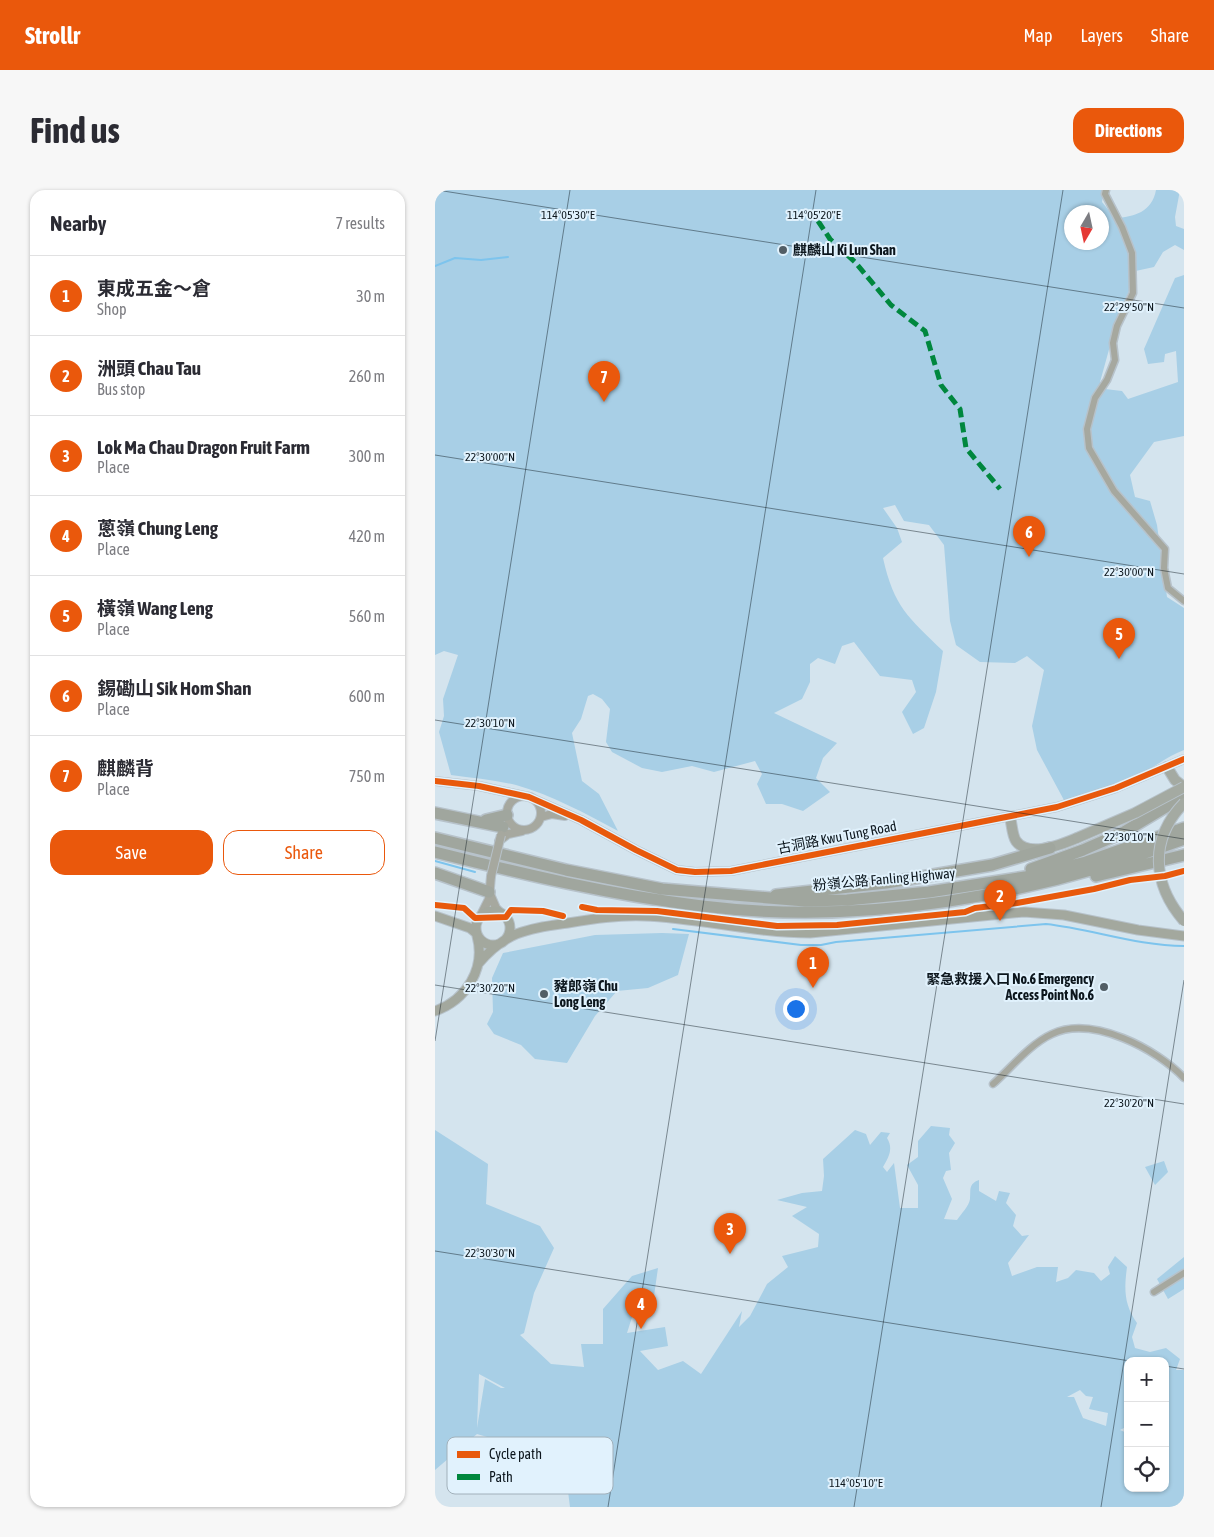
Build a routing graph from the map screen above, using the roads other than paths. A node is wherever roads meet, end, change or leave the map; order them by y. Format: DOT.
graph roads {
  1 [pos="1105,190"];
  2 [pos="1184,601"];
  3 [pos="1184,760"];
  4 [pos="1167,767"];
  5 [pos="435,781"];
  6 [pos="1184,787"];
  7 [pos="506,791"];
  8 [pos="1184,796"];
  9 [pos="529,797"];
  10 [pos="1184,803"];
  11 [pos="435,813"];
  12 [pos="541,817"];
  13 [pos="1011,817"];
  14 [pos="581,820"];
  15 [pos="505,824"];
  16 [pos="1184,828"];
  17 [pos="527,830"];
  18 [pos="435,838"];
  19 [pos="1184,839"];
  20 [pos="1050,848"];
  21 [pos="435,852"];
  22 [pos="1184,857"];
  23 [pos="435,873"];
  24 [pos="987,883"];
  25 [pos="489,892"];
  26 [pos="976,897"];
  27 [pos="757,898"];
  28 [pos="435,916"];
  29 [pos="480,917"];
  30 [pos="505,917"];
  31 [pos="1184,921"];
  32 [pos="457,924"];
  33 [pos="527,929"];
  34 [pos="477,934"];
  35 [pos="1184,936"];
  36 [pos="506,939"];
  37 [pos="478,964"];
  38 [pos="435,1011"];
  39 [pos="1184,1078"];
  40 [pos="993,1084"];
  41 [pos="1184,1274"];
  42 [pos="1154,1292"];
  1 -- 2 [label="street"];
  3 -- 4 [label="street, 古洞路 Kwu Tung Road"];
  4 -- 6 [label="main road"];
  4 -- 13 [label="street, 古洞路 Kwu Tung Road"];
  5 -- 7 [label="street, 古洞路 Kwu Tung Road"];
  6 -- 20 [label="main road, bridge"];
  7 -- 9 [label="street, 古洞路 Kwu Tung Road"];
  7 -- 15 [label="street"];
  7 -- 15 [label="street"];
  8 -- 24 [label="highway"];
  9 -- 12 [label="street"];
  9 -- 14 [label="street, 古洞路 Kwu Tung Road"];
  9 -- 15 [label="street"];
  10 -- 31 [label="main road, bridge"];
  11 -- 15 [label="highway"];
  12 -- 14 [label="street"];
  12 -- 17 [label="street"];
  13 -- 14 [label="street, 古洞路 Kwu Tung Road"];
  13 -- 20 [label="main road"];
  15 -- 17 [label="street"];
  15 -- 17 [label="street"];
  15 -- 25 [label="street, bridge"];
  16 -- 24 [label="highway, 粉嶺公路 Fanling Highway"];
  18 -- 27 [label="highway, 粉嶺公路 Fanling Highway"];
  19 -- 26 [label="highway, 粉嶺公路 Fanling Highway"];
  20 -- 27 [label="highway"];
  21 -- 26 [label="highway, 粉嶺公路 Fanling Highway"];
  22 -- 26 [label="highway"];
  23 -- 25 [label="highway"];
  24 -- 27 [label="highway, 粉嶺公路 Fanling Highway"];
  25 -- 29 [label="street"];
  25 -- 30 [label="street"];
  28 -- 32 [label="main road"];
  29 -- 30 [label="main road"];
  29 -- 32 [label="main road"];
  29 -- 34 [label="main road"];
  30 -- 33 [label="main road"];
  30 -- 36 [label="main road"];
  32 -- 34 [label="main road"];
  33 -- 35 [label="main road"];
  33 -- 36 [label="main road"];
  34 -- 36 [label="main road"];
  34 -- 37 [label="main road"];
  36 -- 37 [label="main road"];
  37 -- 38 [label="main road"];
  39 -- 40 [label="street"];
  41 -- 42 [label="street"];
}
